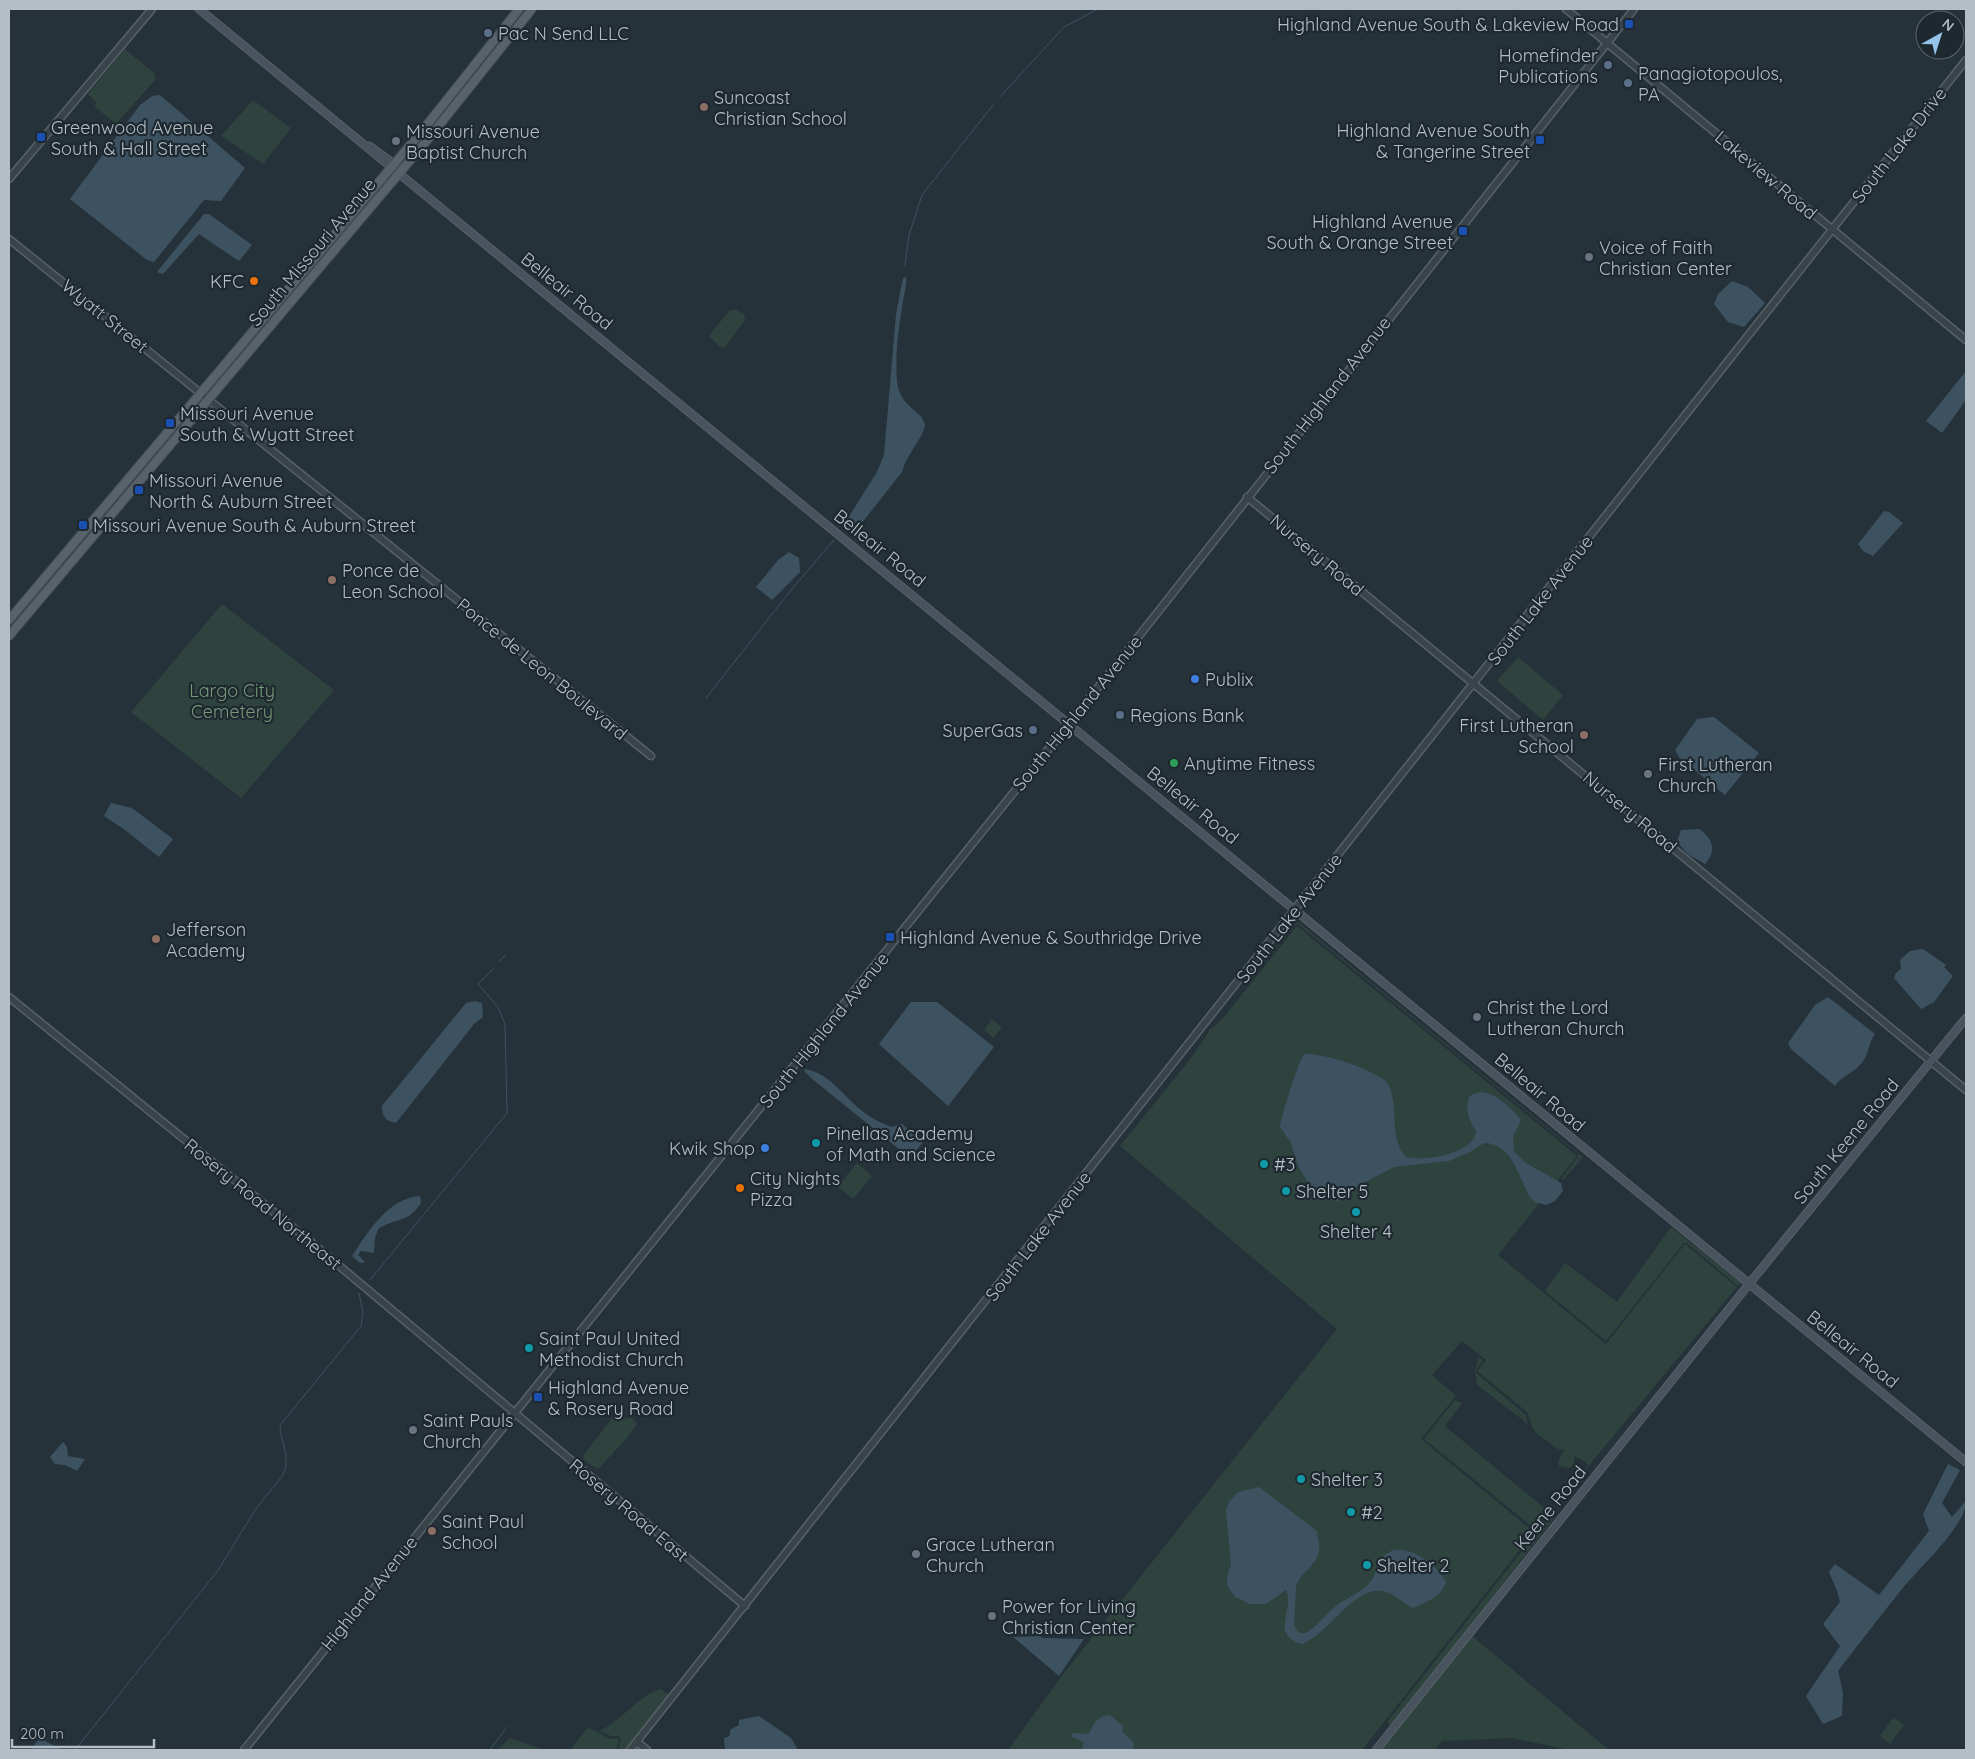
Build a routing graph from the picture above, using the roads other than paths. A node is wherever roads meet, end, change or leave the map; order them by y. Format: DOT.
graph roads {
  1 [pos="152,9"];
  2 [pos="199,9"];
  3 [pos="519,9"];
  4 [pos="532,9"];
  5 [pos="1566,9"];
  6 [pos="1634,9"];
  7 [pos="1607,42"];
  8 [pos="1966,60"];
  9 [pos="392,166"];
  10 [pos="400,172"];
  11 [pos="9,178"];
  12 [pos="1832,230"];
  13 [pos="9,239"];
  14 [pos="1966,340"];
  15 [pos="201,392"];
  16 [pos="208,399"];
  17 [pos="1247,497"];
  18 [pos="9,620"];
  19 [pos="17,626"];
  20 [pos="9,636"];
  21 [pos="1474,684"];
  22 [pos="1069,723"];
  23 [pos="651,756"];
  24 [pos="1296,909"];
  25 [pos="9,997"];
  26 [pos="1966,1018"];
  27 [pos="1931,1061"];
  28 [pos="1966,1090"];
  29 [pos="1749,1284"];
  30 [pos="514,1414"];
  31 [pos="1966,1462"];
  32 [pos="745,1606"];
  33 [pos="637,1742"];
  34 [pos="244,1750"];
  35 [pos="630,1750"];
  36 [pos="648,1750"];
  37 [pos="1376,1750"];
  1 -- 11 [label="street"];
  2 -- 9 [label="main road, Belleair Road"];
  3 -- 9 [label="main road, South Missouri Avenue"];
  4 -- 10 [label="main road, South Missouri Avenue"];
  5 -- 7 [label="street, Lakeview Road"];
  6 -- 7 [label="street, South Highland Avenue"];
  7 -- 12 [label="street, Lakeview Road"];
  7 -- 17 [label="street, South Highland Avenue"];
  8 -- 12 [label="street, South Lake Drive"];
  9 -- 10 [label="main road, Belleair Road"];
  9 -- 15 [label="main road, South Missouri Avenue"];
  10 -- 16 [label="main road, South Missouri Avenue"];
  10 -- 22 [label="main road, Belleair Road"];
  12 -- 14 [label="street, Lakeview Road"];
  12 -- 21 [label="street, South Lake Avenue"];
  13 -- 15 [label="street, Wyatt Street"];
  15 -- 16 [label="street, Ponce de Leon Boulevard"];
  15 -- 18 [label="main road, South Missouri Avenue"];
  16 -- 19 [label="main road, South Missouri Avenue"];
  16 -- 23 [label="street, Ponce de Leon Boulevard"];
  17 -- 21 [label="street, Nursery Road"];
  17 -- 22 [label="street, South Highland Avenue"];
  18 -- 19 [label="street"];
  19 -- 20 [label="main road, South Missouri Avenue"];
  21 -- 24 [label="street, South Lake Avenue"];
  21 -- 27 [label="street, Nursery Road"];
  22 -- 24 [label="main road, Belleair Road"];
  22 -- 30 [label="street, South Highland Avenue"];
  24 -- 29 [label="main road, Belleair Road"];
  24 -- 32 [label="street, South Lake Avenue"];
  25 -- 30 [label="street, Rosery Road Northeast"];
  26 -- 27 [label="main road, South Keene Road"];
  27 -- 28 [label="street, Nursery Road"];
  27 -- 29 [label="main road, South Keene Road"];
  29 -- 31 [label="main road, Belleair Road"];
  29 -- 37 [label="main road, Keene Road"];
  30 -- 32 [label="street, Rosery Road East"];
  30 -- 34 [label="street, Highland Avenue"];
  32 -- 33 [label="street, South Lake Avenue"];
  33 -- 35 [label="street, South Lake Avenue"];
  33 -- 36 [label="street"];
}
